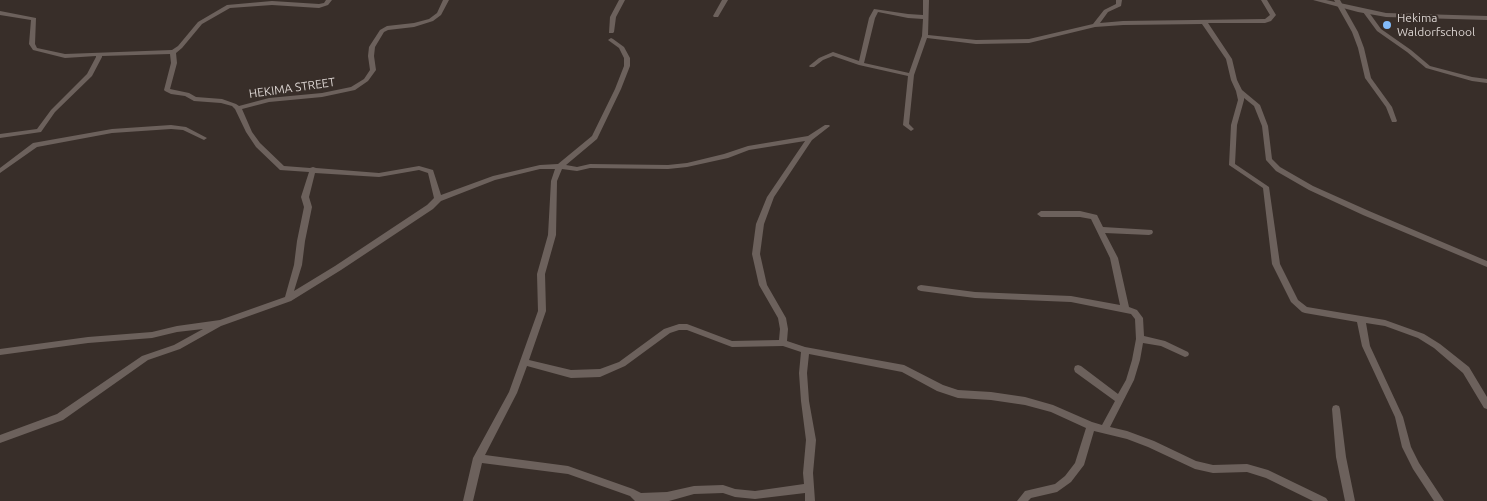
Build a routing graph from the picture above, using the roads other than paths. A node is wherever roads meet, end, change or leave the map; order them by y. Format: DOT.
graph roads {
  1 [pos="329,0"];
  2 [pos="446,0"];
  3 [pos="622,0"];
  4 [pos="725,0"];
  5 [pos="926,0"];
  6 [pos="1119,0"];
  7 [pos="1264,0"];
  8 [pos="1317,0"];
  9 [pos="278,1"];
  10 [pos="241,2"];
  11 [pos="1339,3"];
  12 [pos="1366,12"];
  13 [pos="0,13"];
  14 [pos="716,16"];
  15 [pos="925,17"];
  16 [pos="1487,18"];
  17 [pos="1204,22"];
  18 [pos="1095,25"];
  19 [pos="925,36"];
  20 [pos="173,52"];
  21 [pos="98,54"];
  22 [pos="861,64"];
  23 [pos="812,66"];
  24 [pos="911,75"];
  25 [pos="1487,81"];
  26 [pos="1239,91"];
  27 [pos="238,108"];
  28 [pos="1394,121"];
  29 [pos="827,126"];
  30 [pos="911,129"];
  31 [pos="0,136"];
  32 [pos="204,138"];
  33 [pos="810,138"];
  34 [pos="560,166"];
  35 [pos="313,169"];
  36 [pos="0,171"];
  37 [pos="438,199"];
  38 [pos="1041,214"];
  39 [pos="1101,230"];
  40 [pos="1149,232"];
  41 [pos="1487,264"];
  42 [pos="921,288"];
  43 [pos="288,299"];
  44 [pos="1125,309"];
  45 [pos="1361,320"];
  46 [pos="220,323"];
  47 [pos="1140,339"];
  48 [pos="784,343"];
  49 [pos="805,350"];
  50 [pos="0,352"];
  51 [pos="1185,354"];
  52 [pos="523,362"];
  53 [pos="1078,369"];
  54 [pos="1119,399"];
  55 [pos="1487,405"];
  56 [pos="1336,409"];
  57 [pos="1091,426"];
  58 [pos="1104,430"];
  59 [pos="0,439"];
  60 [pos="478,458"];
  61 [pos="809,488"];
  62 [pos="639,500"];
  63 [pos="468,501"];
  64 [pos="810,501"];
  65 [pos="1022,501"];
  66 [pos="1323,501"];
  67 [pos="1350,501"];
  68 [pos="1439,501"];
  1 -- 9 [label="street"];
  2 -- 27 [label="street, HEKIMA STREET"];
  3 -- 34 [label="street"];
  4 -- 14 [label="street"];
  5 -- 15 [label="street"];
  6 -- 18 [label="street"];
  7 -- 17 [label="street"];
  8 -- 11 [label="street"];
  9 -- 10 [label="street"];
  10 -- 20 [label="street"];
  11 -- 12 [label="street"];
  11 -- 28 [label="street"];
  12 -- 16 [label="street"];
  12 -- 25 [label="street"];
  13 -- 21 [label="street"];
  15 -- 19 [label="street"];
  15 -- 22 [label="street"];
  17 -- 18 [label="street"];
  17 -- 26 [label="street"];
  18 -- 19 [label="street"];
  19 -- 24 [label="street"];
  20 -- 21 [label="street"];
  20 -- 27 [label="street"];
  21 -- 31 [label="street"];
  22 -- 23 [label="street"];
  22 -- 24 [label="street"];
  24 -- 30 [label="street"];
  26 -- 41 [label="street"];
  26 -- 45 [label="street"];
  27 -- 35 [label="street"];
  29 -- 33 [label="street"];
  32 -- 36 [label="street"];
  33 -- 34 [label="street"];
  33 -- 48 [label="street"];
  34 -- 37 [label="street"];
  34 -- 52 [label="street"];
  35 -- 37 [label="street"];
  35 -- 43 [label="street"];
  37 -- 43 [label="street"];
  38 -- 39 [label="street"];
  39 -- 40 [label="street"];
  39 -- 44 [label="street"];
  42 -- 44 [label="street"];
  43 -- 46 [label="street"];
  44 -- 47 [label="street"];
  45 -- 55 [label="street"];
  45 -- 68 [label="street"];
  46 -- 50 [label="street"];
  46 -- 59 [label="street"];
  47 -- 51 [label="street"];
  47 -- 54 [label="street"];
  48 -- 49 [label="street"];
  48 -- 52 [label="street"];
  49 -- 57 [label="street"];
  49 -- 61 [label="street"];
  52 -- 60 [label="street"];
  53 -- 54 [label="street"];
  54 -- 58 [label="street"];
  56 -- 67 [label="street"];
  57 -- 58 [label="street"];
  57 -- 65 [label="street"];
  58 -- 66 [label="street"];
  60 -- 62 [label="street"];
  60 -- 63 [label="street"];
  61 -- 62 [label="street"];
  61 -- 64 [label="street"];
}
